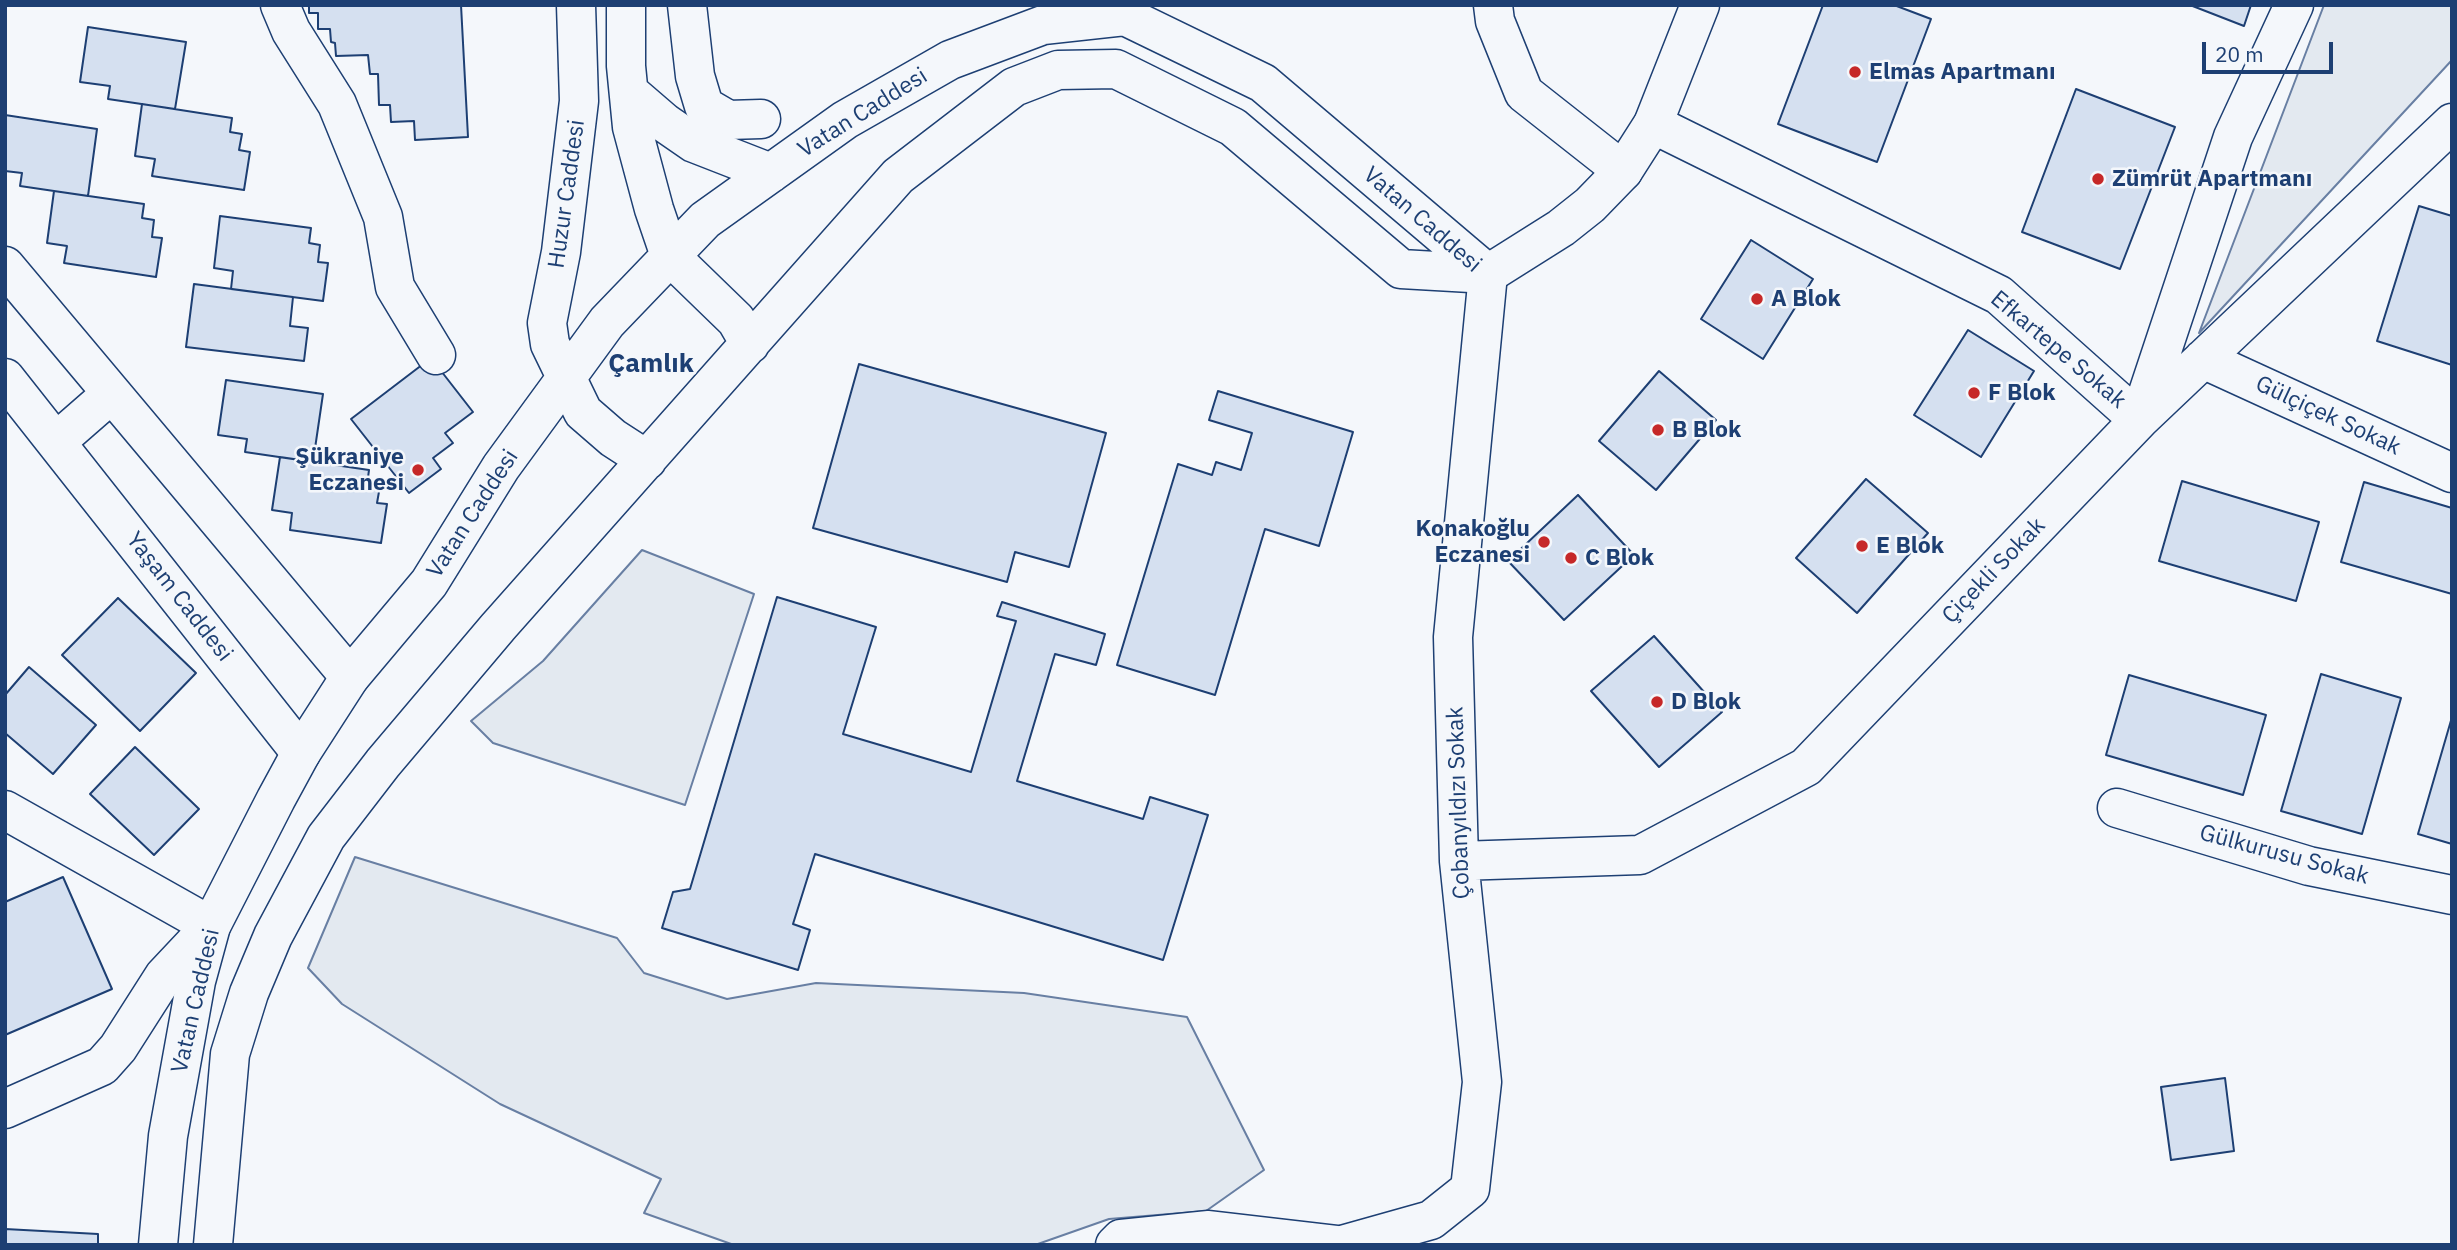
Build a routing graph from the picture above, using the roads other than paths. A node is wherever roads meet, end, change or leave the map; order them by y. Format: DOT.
graph roads {
  1 [pos="280,5"];
  2 [pos="576,5"];
  3 [pos="626,5"];
  4 [pos="687,5"];
  5 [pos="1493,5"];
  6 [pos="1700,5"];
  7 [pos="2294,5"];
  8 [pos="629,92"];
  9 [pos="761,119"];
  10 [pos="2452,123"];
  11 [pos="1653,124"];
  12 [pos="1623,171"];
  13 [pos="771,173"];
  14 [pos="670,256"];
  15 [pos="5,266"];
  16 [pos="1488,274"];
  17 [pos="750,344"];
  18 [pos="436,355"];
  19 [pos="2203,359"];
  20 [pos="567,377"];
  21 [pos="5,378"];
  22 [pos="111,394"];
  23 [pos="2139,420"];
  24 [pos="57,442"];
  25 [pos="647,460"];
  26 [pos="2452,473"];
  27 [pos="351,677"];
  28 [pos="301,753"];
  29 [pos="2117,808"];
  30 [pos="5,810"];
  31 [pos="1459,862"];
  32 [pos="2452,895"];
  33 [pos="211,926"];
  34 [pos="5,1109"];
  35 [pos="158,1245"];
  36 [pos="213,1245"];
  37 [pos="1115,1245"];
  38 [pos="1340,1245"];
  1 -- 18 [label="street"];
  2 -- 20 [label="street, Huzur Caddesi"];
  3 -- 8 [label="street"];
  4 -- 9 [label="street"];
  5 -- 12 [label="street"];
  6 -- 11 [label="street"];
  7 -- 23 [label="street, Efkartepe Sokak"];
  8 -- 13 [label="street"];
  8 -- 14 [label="street"];
  10 -- 19 [label="street, Çiçekli Sokak"];
  11 -- 12 [label="street"];
  11 -- 23 [label="street, Efkartepe Sokak"];
  12 -- 16 [label="street"];
  13 -- 14 [label="street, Vatan Caddesi"];
  13 -- 16 [label="street, Vatan Caddesi"];
  14 -- 17 [label="street"];
  14 -- 20 [label="street, Vatan Caddesi"];
  15 -- 22 [label="street"];
  16 -- 17 [label="street, Vatan Caddesi"];
  16 -- 31 [label="street, Çobanyıldızı Sokak"];
  17 -- 25 [label="street, Vatan Caddesi"];
  19 -- 23 [label="street, Çiçekli Sokak"];
  19 -- 26 [label="street, Gülçiçek Sokak"];
  20 -- 25 [label="street, Huzur Caddesi"];
  20 -- 27 [label="street, Vatan Caddesi"];
  21 -- 24 [label="street, Yaşam Caddesi"];
  22 -- 24 [label="street"];
  22 -- 27 [label="street"];
  23 -- 31 [label="street, Çiçekli Sokak"];
  24 -- 28 [label="street, Yaşam Caddesi"];
  25 -- 36 [label="street, Vatan Caddesi"];
  27 -- 28 [label="street, Vatan Caddesi"];
  28 -- 33 [label="street, Vatan Caddesi"];
  29 -- 32 [label="street, Gülkurusu Sokak"];
  30 -- 33 [label="street"];
  31 -- 38 [label="street, Çobanyıldızı Sokak"];
  33 -- 34 [label="street"];
  33 -- 35 [label="street, Vatan Caddesi"];
  37 -- 38 [label="street, Çobanyıldızı Sokak"];
}
